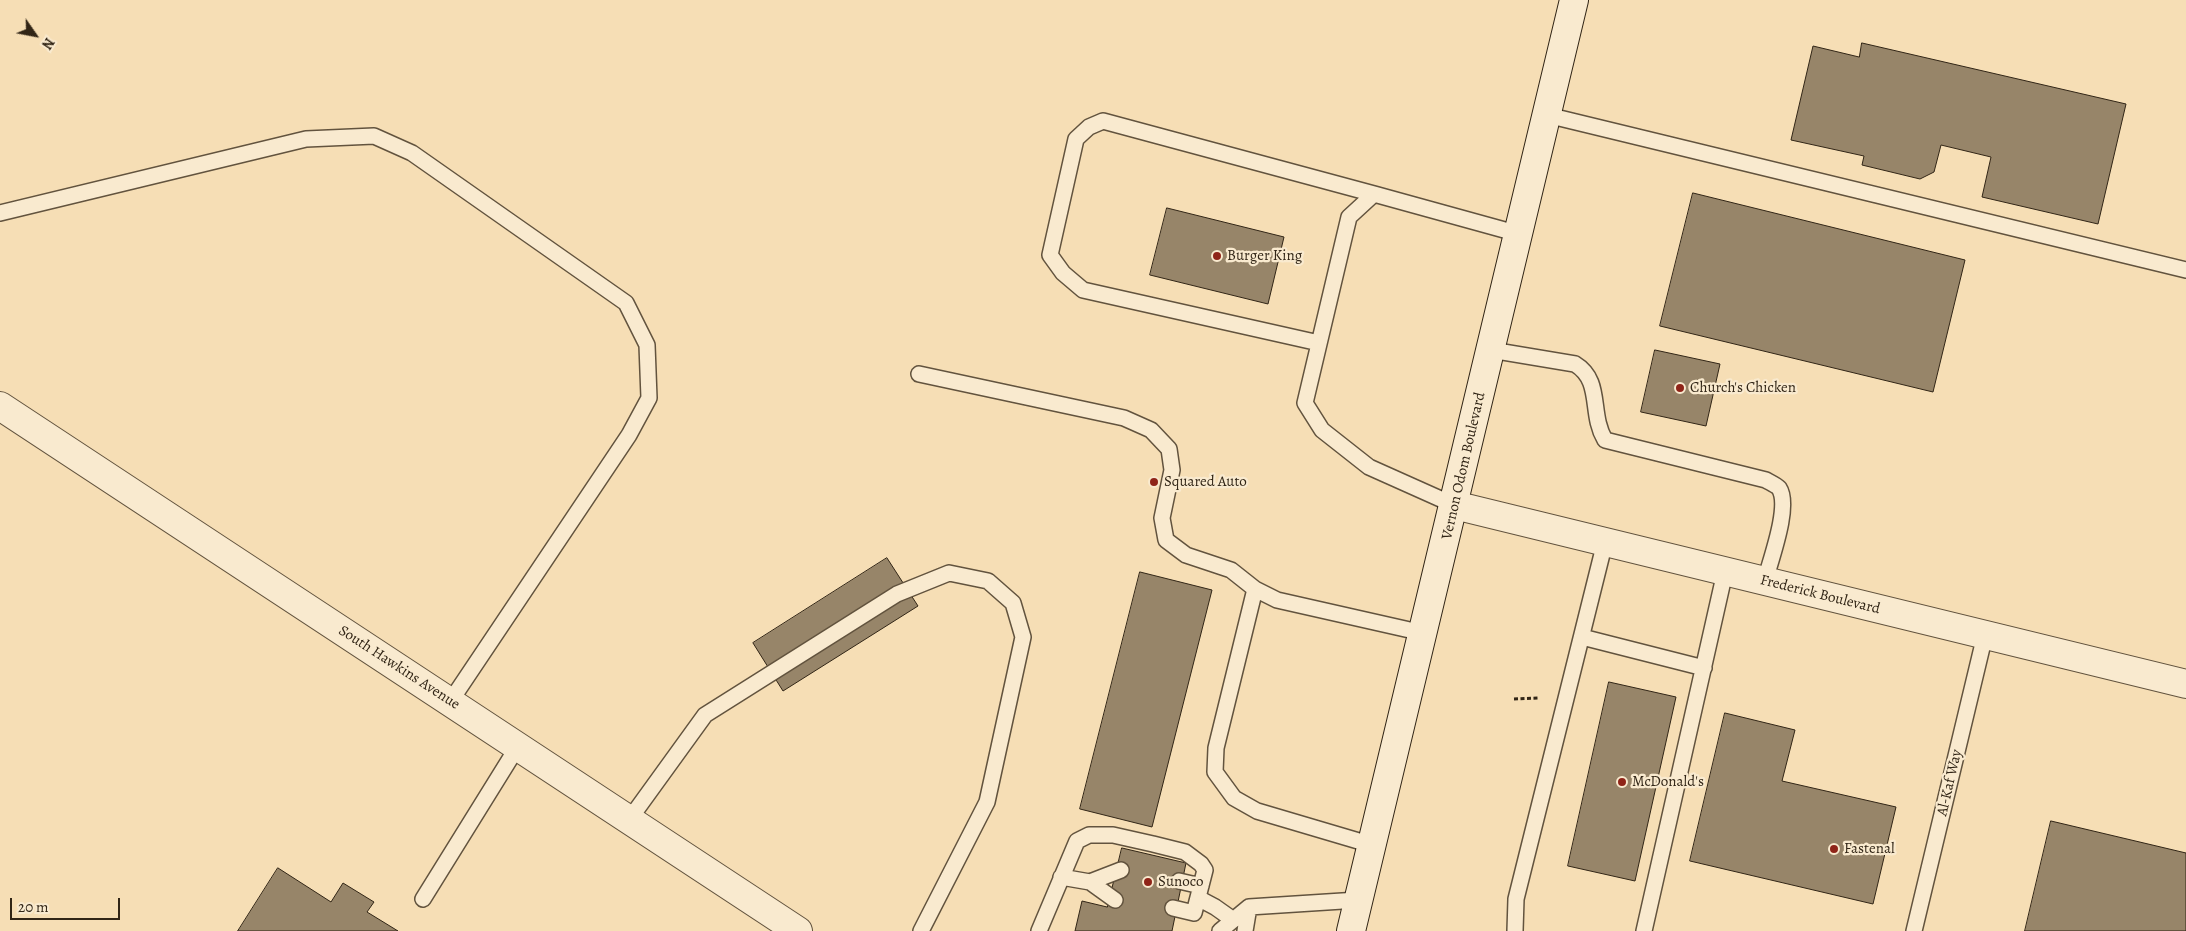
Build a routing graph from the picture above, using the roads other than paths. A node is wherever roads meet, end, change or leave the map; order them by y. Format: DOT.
graph roads {
  1 [pos="1574,0"];
  2 [pos="1547,114"];
  3 [pos="1374,194"];
  4 [pos="0,213"];
  5 [pos="1519,234"];
  6 [pos="2186,270"];
  7 [pos="1319,342"];
  8 [pos="1491,350"];
  9 [pos="919,374"];
  10 [pos="0,406"];
  11 [pos="1454,506"];
  12 [pos="1605,542"];
  13 [pos="1725,572"];
  14 [pos="1765,581"];
  15 [pos="1255,589"];
  16 [pos="1423,633"];
  17 [pos="1984,635"];
  18 [pos="1582,637"];
  19 [pos="1704,668"];
  20 [pos="2186,684"];
  21 [pos="450,702"];
  22 [pos="518,746"];
  23 [pos="629,820"];
  24 [pos="1372,845"];
  25 [pos="1121,870"];
  26 [pos="1061,877"];
  27 [pos="1179,881"];
  28 [pos="1090,882"];
  29 [pos="1199,892"];
  30 [pos="422,899"];
  31 [pos="1115,900"];
  32 [pos="1358,900"];
  33 [pos="1249,907"];
  34 [pos="1172,908"];
  35 [pos="1232,919"];
  36 [pos="798,931"];
  37 [pos="921,931"];
  38 [pos="1039,931"];
  39 [pos="1220,931"];
  40 [pos="1245,931"];
  41 [pos="1351,931"];
  42 [pos="1515,931"];
  43 [pos="1644,931"];
  44 [pos="1914,931"];
  1 -- 2 [label="street, Vernon Odom Boulevard"];
  2 -- 5 [label="street, Vernon Odom Boulevard"];
  2 -- 6 [label="lane"];
  3 -- 5 [label="lane"];
  3 -- 7 [label="lane"];
  3 -- 7 [label="lane"];
  4 -- 21 [label="lane"];
  5 -- 8 [label="street, Vernon Odom Boulevard"];
  7 -- 11 [label="lane"];
  8 -- 11 [label="street, Vernon Odom Boulevard"];
  8 -- 14 [label="lane"];
  9 -- 15 [label="lane"];
  10 -- 21 [label="street, South Hawkins Avenue"];
  11 -- 12 [label="street, Frederick Boulevard"];
  11 -- 16 [label="street, Vernon Odom Boulevard"];
  12 -- 13 [label="street, Frederick Boulevard"];
  12 -- 18 [label="lane"];
  13 -- 14 [label="street, Frederick Boulevard"];
  13 -- 19 [label="lane"];
  14 -- 17 [label="street, Frederick Boulevard"];
  15 -- 16 [label="lane"];
  15 -- 24 [label="lane"];
  16 -- 24 [label="street, Vernon Odom Boulevard"];
  17 -- 20 [label="street, Frederick Boulevard"];
  17 -- 44 [label="lane, Al-Kaf Way"];
  18 -- 19 [label="lane"];
  18 -- 42 [label="lane"];
  19 -- 43 [label="lane"];
  21 -- 22 [label="street, South Hawkins Avenue"];
  22 -- 23 [label="street, South Hawkins Avenue"];
  22 -- 30 [label="lane"];
  23 -- 36 [label="street, South Hawkins Avenue"];
  23 -- 37 [label="lane"];
  24 -- 32 [label="street, Vernon Odom Boulevard"];
  25 -- 28 [label="lane"];
  26 -- 28 [label="lane"];
  26 -- 29 [label="lane"];
  26 -- 38 [label="lane"];
  27 -- 29 [label="lane"];
  28 -- 31 [label="lane"];
  29 -- 34 [label="lane"];
  29 -- 35 [label="lane"];
  32 -- 33 [label="lane"];
  32 -- 41 [label="street, Vernon Odom Boulevard"];
  33 -- 35 [label="lane"];
  33 -- 40 [label="lane"];
  35 -- 39 [label="lane"];
}
